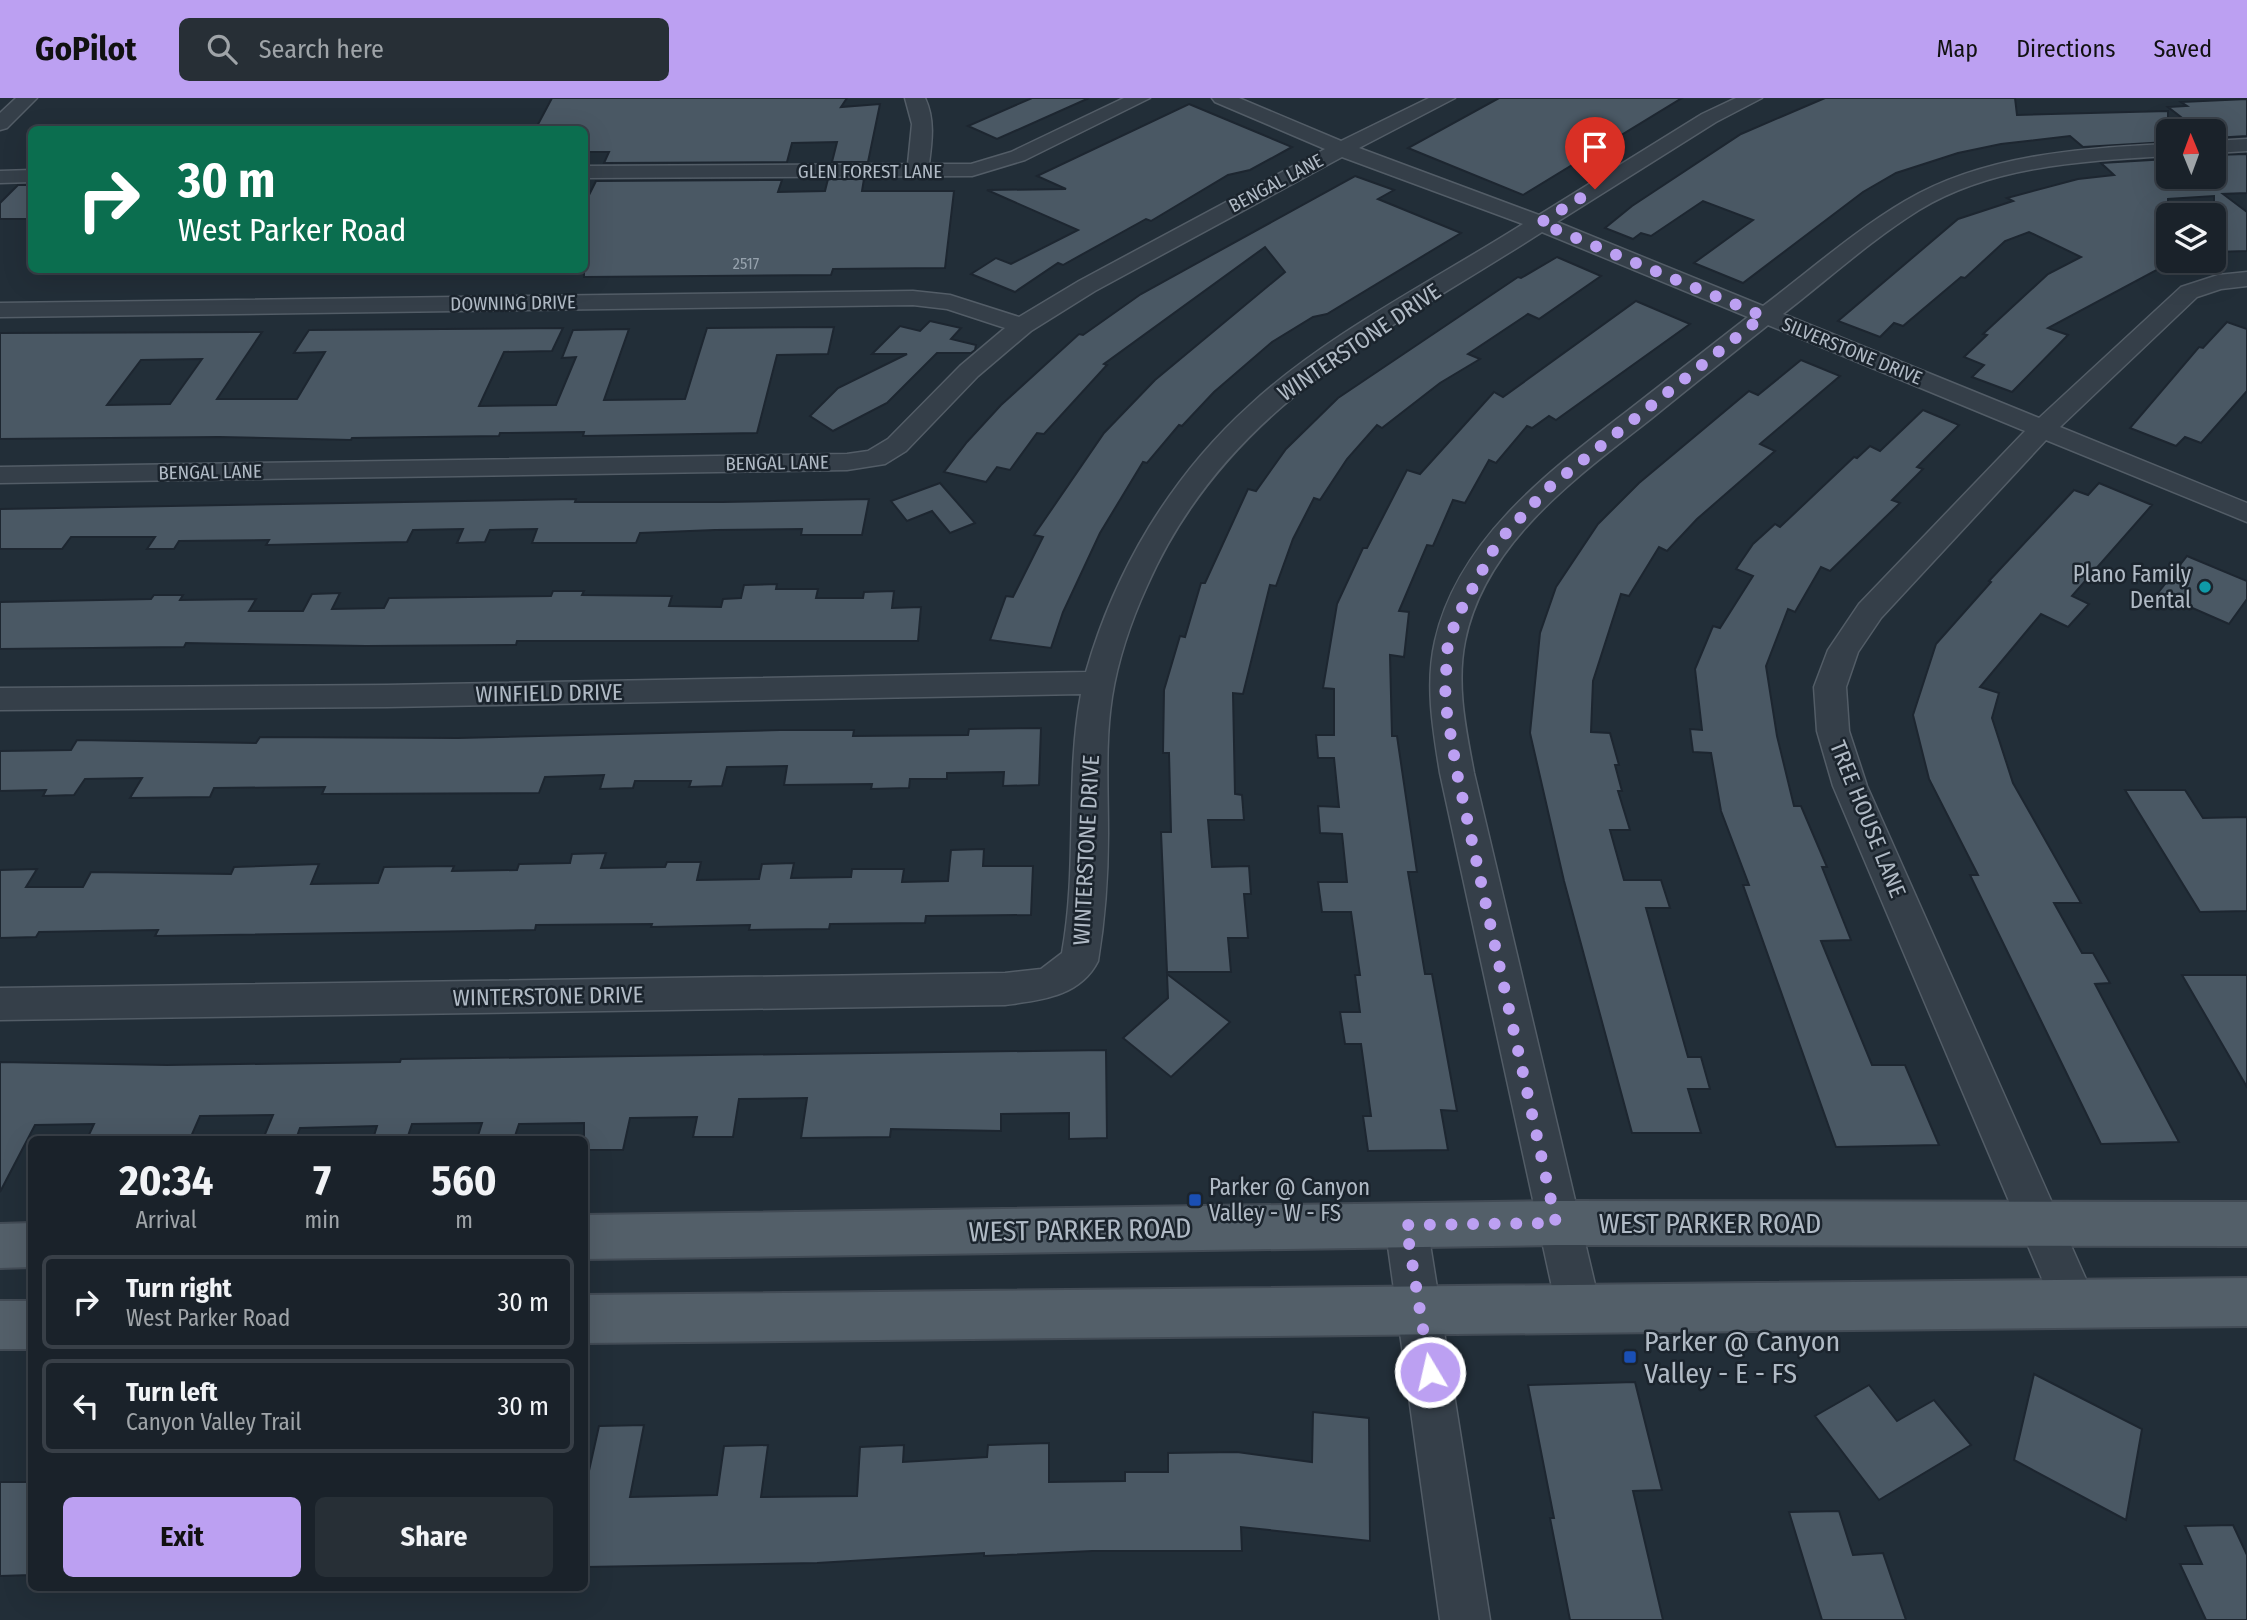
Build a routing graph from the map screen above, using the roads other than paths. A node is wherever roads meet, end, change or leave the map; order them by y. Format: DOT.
graph roads {
  1 [pos="27,98"];
  2 [pos="915,98"];
  3 [pos="1140,98"];
  4 [pos="1222,98"];
  5 [pos="1445,98"];
  6 [pos="1752,98"];
  7 [pos="0,124"];
  8 [pos="2247,145"];
  9 [pos="2226,146"];
  10 [pos="1341,149"];
  11 [pos="2156,151"];
  12 [pos="918,170"];
  13 [pos="588,172"];
  14 [pos="28,176"];
  15 [pos="0,177"];
  16 [pos="1540,223"];
  17 [pos="2247,279"];
  18 [pos="0,310"];
  19 [pos="1763,316"];
  20 [pos="1022,326"];
  21 [pos="2043,428"];
  22 [pos="0,475"];
  23 [pos="2247,513"];
  24 [pos="1098,683"];
  25 [pos="0,699"];
  26 [pos="0,1004"];
  27 [pos="1556,1223"];
  28 [pos="2247,1224"];
  29 [pos="1406,1225"];
  30 [pos="2042,1225"];
  31 [pos="588,1237"];
  32 [pos="28,1245"];
  33 [pos="0,1246"];
  34 [pos="2247,1302"];
  35 [pos="2075,1304"];
  36 [pos="1421,1310"];
  37 [pos="1579,1310"];
  38 [pos="588,1319"];
  39 [pos="0,1325"];
  40 [pos="28,1325"];
  41 [pos="1465,1620"];
  1 -- 7 [label="street"];
  2 -- 12 [label="street"];
  3 -- 12 [label="street, GLEN FOREST LANE"];
  4 -- 10 [label="street, SILVERSTONE DRIVE"];
  5 -- 10 [label="street, BENGAL LANE"];
  6 -- 16 [label="street, WINTERSTONE DRIVE"];
  8 -- 9 [label="street"];
  10 -- 16 [label="street, SILVERSTONE DRIVE"];
  10 -- 20 [label="street, BENGAL LANE"];
  11 -- 19 [label="street"];
  12 -- 13 [label="street, GLEN FOREST LANE"];
  14 -- 15 [label="street"];
  16 -- 19 [label="street, SILVERSTONE DRIVE"];
  16 -- 24 [label="street, WINTERSTONE DRIVE"];
  17 -- 21 [label="street, TREE HOUSE LANE"];
  18 -- 20 [label="street, DOWNING DRIVE"];
  19 -- 21 [label="street, SILVERSTONE DRIVE"];
  19 -- 27 [label="street"];
  20 -- 22 [label="street, BENGAL LANE"];
  21 -- 23 [label="street, SILVERSTONE DRIVE"];
  21 -- 30 [label="street, TREE HOUSE LANE"];
  24 -- 25 [label="street, WINFIELD DRIVE"];
  24 -- 26 [label="street, WINTERSTONE DRIVE"];
  27 -- 29 [label="main road, WEST PARKER ROAD"];
  27 -- 30 [label="main road, WEST PARKER ROAD"];
  27 -- 37 [label="street"];
  28 -- 30 [label="main road, WEST PARKER ROAD"];
  29 -- 31 [label="main road, WEST PARKER ROAD"];
  29 -- 36 [label="street"];
  30 -- 35 [label="street, TREE HOUSE LANE"];
  32 -- 33 [label="main road"];
  34 -- 35 [label="main road"];
  35 -- 37 [label="main road"];
  36 -- 37 [label="main road"];
  36 -- 38 [label="main road"];
  36 -- 41 [label="street"];
  39 -- 40 [label="main road"];
}
